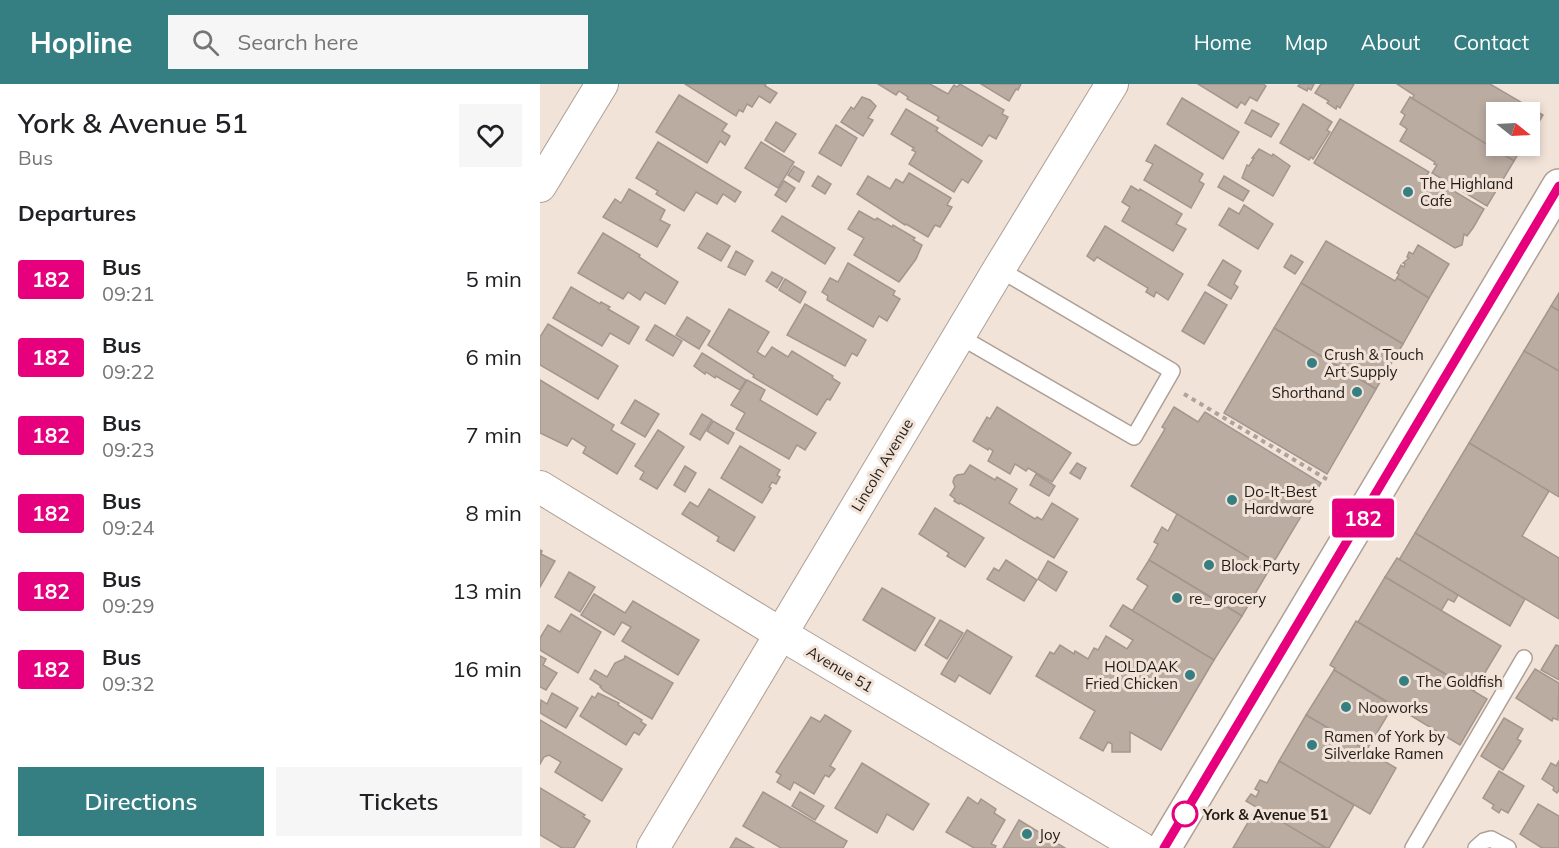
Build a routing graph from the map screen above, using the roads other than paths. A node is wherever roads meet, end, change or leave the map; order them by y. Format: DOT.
graph roads {
  1 [pos="602,84"];
  2 [pos="1112,84"];
  3 [pos="540,186"];
  4 [pos="1559,186"];
  5 [pos="999,269"];
  6 [pos="959,336"];
  7 [pos="540,486"];
  8 [pos="781,634"];
  9 [pos="1524,658"];
  10 [pos="653,848"];
  11 [pos="1141,848"];
  12 [pos="1164,848"];
  13 [pos="1413,848"];
  14 [pos="1476,848"];
  15 [pos="1508,848"];
  1 -- 3 [label="street"];
  2 -- 5 [label="street, Lincoln Avenue"];
  4 -- 12 [label="main road"];
  5 -- 6 [label="street, Lincoln Avenue"];
  5 -- 6 [label="lane"];
  6 -- 8 [label="street, Lincoln Avenue"];
  7 -- 8 [label="street, Avenue 51"];
  8 -- 10 [label="street, Lincoln Avenue"];
  8 -- 11 [label="street, Avenue 51"];
  9 -- 13 [label="lane"];
  14 -- 15 [label="lane"];
}
